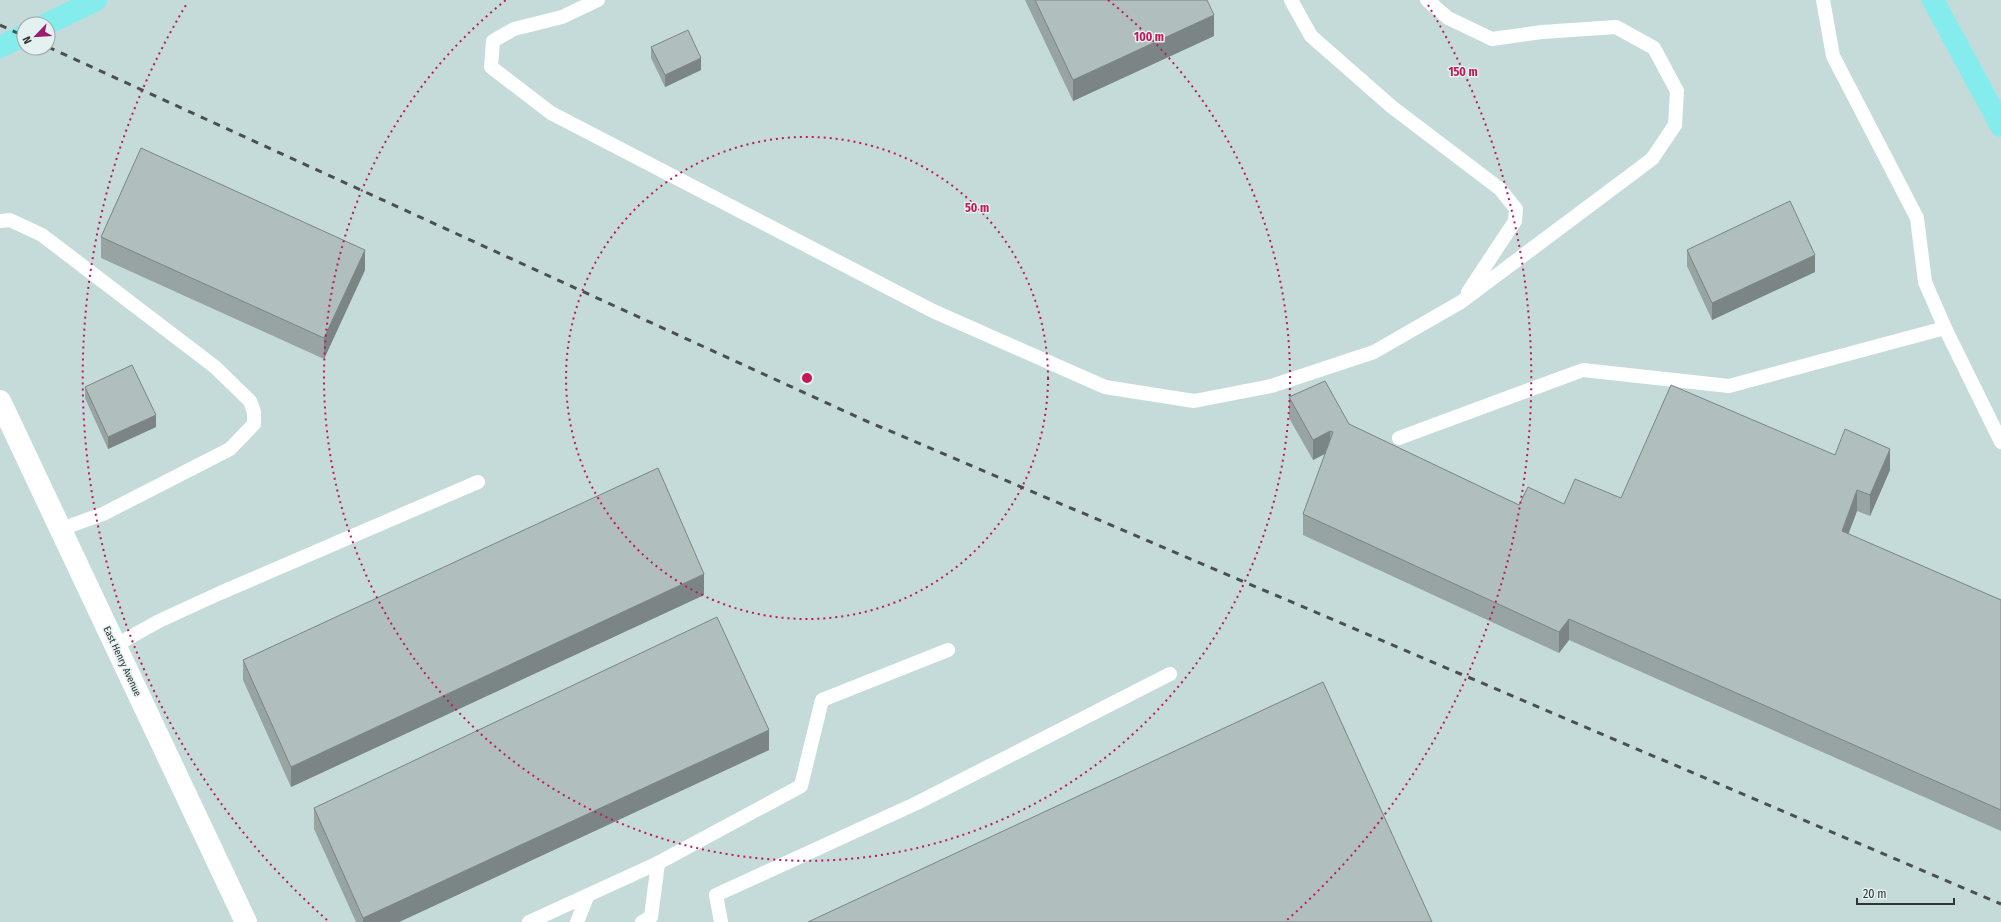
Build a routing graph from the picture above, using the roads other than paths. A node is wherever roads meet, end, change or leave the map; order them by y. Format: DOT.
graph roads {
  1 [pos="96,0"];
  2 [pos="598,0"];
  3 [pos="1291,0"];
  4 [pos="1427,0"];
  5 [pos="1823,0"];
  6 [pos="1933,0"];
  7 [pos="56,20"];
  8 [pos="16,40"];
  9 [pos="0,47"];
  10 [pos="2001,126"];
  11 [pos="0,222"];
  12 [pos="1461,302"];
  13 [pos="1945,328"];
  14 [pos="0,401"];
  15 [pos="1399,438"];
  16 [pos="2001,442"];
  17 [pos="478,482"];
  18 [pos="61,529"];
  19 [pos="116,645"];
  20 [pos="948,650"];
  21 [pos="1170,674"];
  22 [pos="658,863"];
  23 [pos="587,897"];
  24 [pos="246,922"];
  25 [pos="529,922"];
  26 [pos="577,922"];
  27 [pos="642,922"];
  28 [pos="721,922"];
  1 -- 7 [label="main road"];
  2 -- 12 [label="lane"];
  3 -- 12 [label="lane"];
  4 -- 12 [label="lane"];
  5 -- 13 [label="lane"];
  6 -- 10 [label="main road"];
  8 -- 9 [label="main road"];
  11 -- 18 [label="lane"];
  13 -- 15 [label="lane"];
  13 -- 16 [label="lane"];
  14 -- 18 [label="street, East Henry Avenue"];
  17 -- 19 [label="lane"];
  18 -- 19 [label="street, East Henry Avenue"];
  19 -- 24 [label="street, East Henry Avenue"];
  20 -- 22 [label="lane"];
  21 -- 28 [label="lane"];
  22 -- 23 [label="lane"];
  22 -- 27 [label="lane"];
  23 -- 25 [label="lane"];
  23 -- 26 [label="lane"];
}
